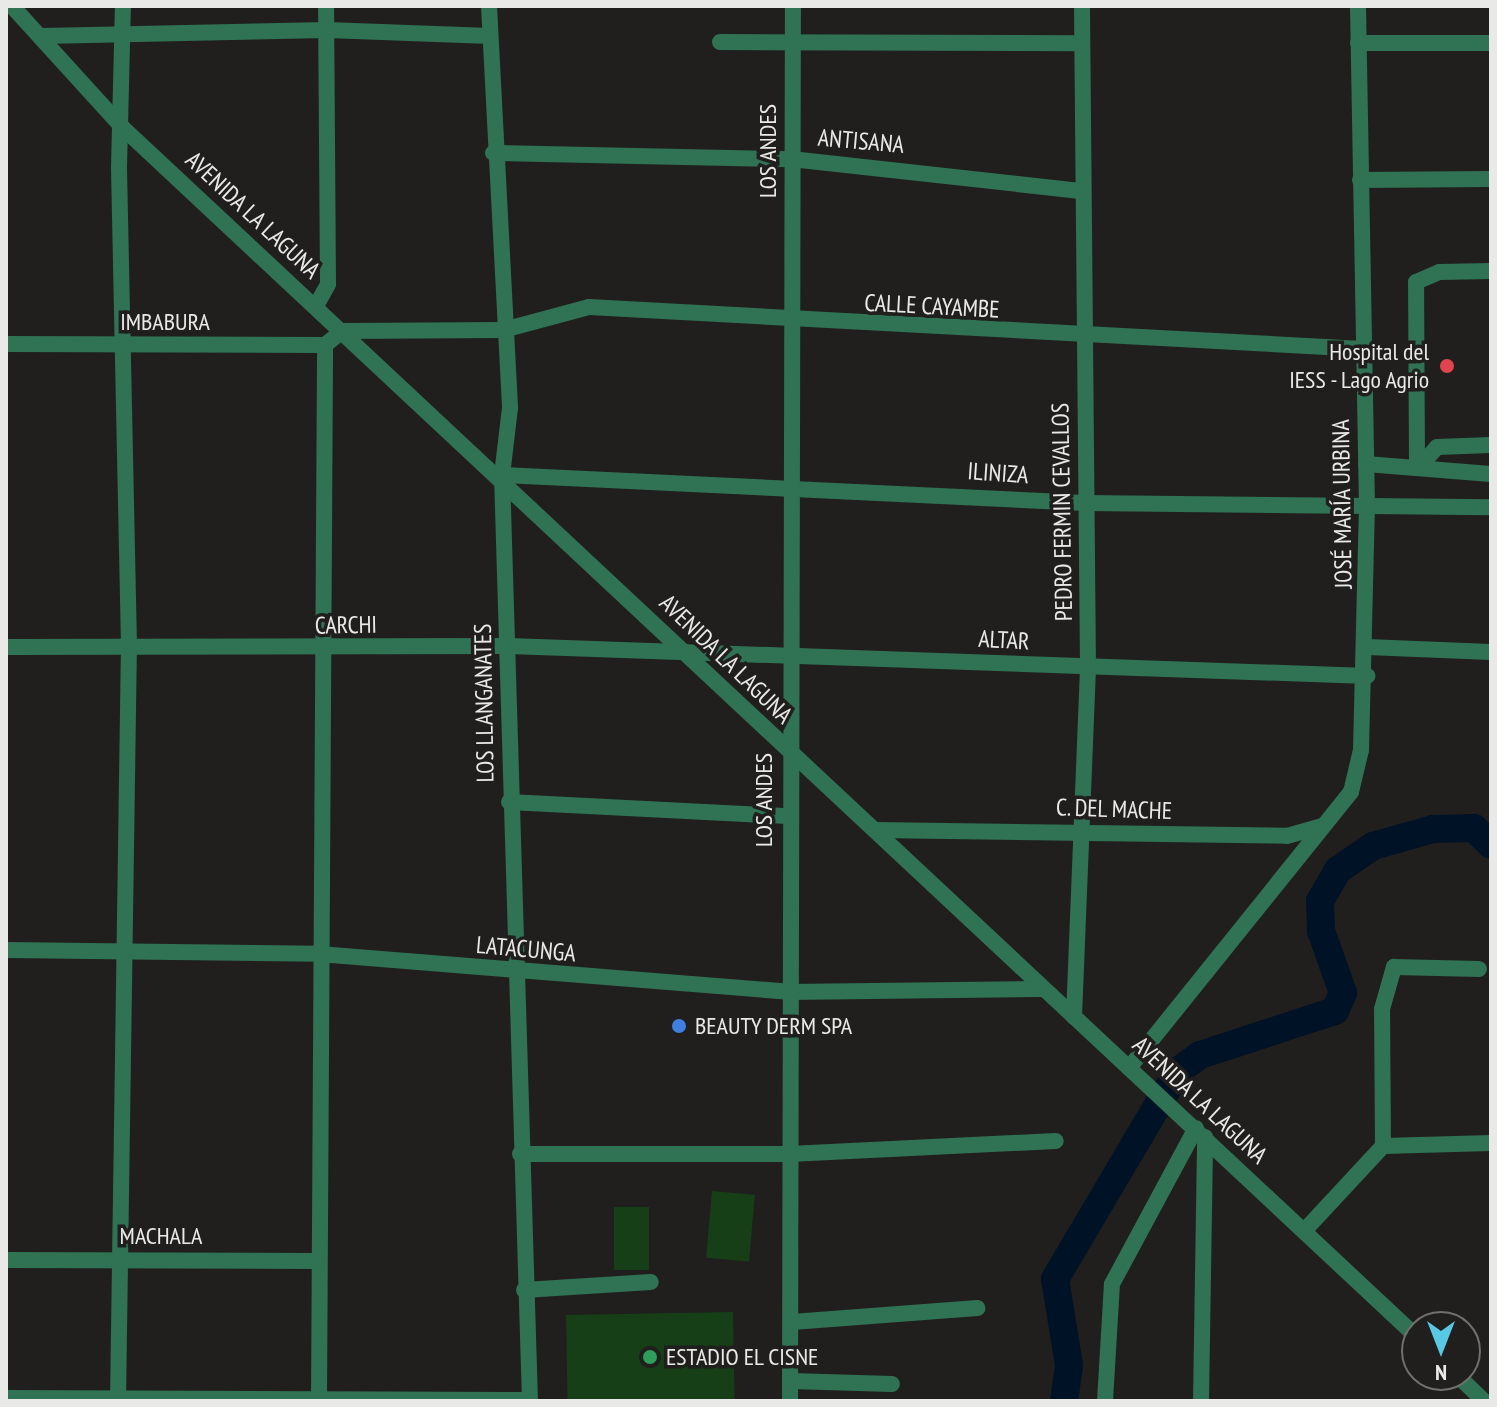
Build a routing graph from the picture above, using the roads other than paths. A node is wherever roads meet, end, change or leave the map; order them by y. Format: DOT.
graph roads {
  1 [pos="12,6"];
  2 [pos="123,6"];
  3 [pos="326,6"];
  4 [pos="489,6"];
  5 [pos="793,6"];
  6 [pos="1082,6"];
  7 [pos="1358,6"];
  8 [pos="327,30"];
  9 [pos="125,35"];
  10 [pos="42,36"];
  11 [pos="490,36"];
  12 [pos="720,42"];
  13 [pos="1082,43"];
  14 [pos="1358,43"];
  15 [pos="1491,43"];
  16 [pos="793,44"];
  17 [pos="122,127"];
  18 [pos="493,153"];
  19 [pos="791,159"];
  20 [pos="1491,179"];
  21 [pos="1360,180"];
  22 [pos="1080,191"];
  23 [pos="1491,271"];
  24 [pos="316,306"];
  25 [pos="792,323"];
  26 [pos="503,330"];
  27 [pos="342,331"];
  28 [pos="1084,338"];
  29 [pos="6,344"];
  30 [pos="325,345"];
  31 [pos="121,346"];
  32 [pos="1363,349"];
  33 [pos="1491,445"];
  34 [pos="1420,463"];
  35 [pos="1366,464"];
  36 [pos="1491,474"];
  37 [pos="502,475"];
  38 [pos="790,484"];
  39 [pos="1085,503"];
  40 [pos="1367,507"];
  41 [pos="1491,507"];
  42 [pos="129,646"];
  43 [pos="509,646"];
  44 [pos="6,647"];
  45 [pos="1367,647"];
  46 [pos="319,649"];
  47 [pos="1491,652"];
  48 [pos="686,653"];
  49 [pos="789,654"];
  50 [pos="1088,668"];
  51 [pos="1367,676"];
  52 [pos="787,751"];
  53 [pos="509,802"];
  54 [pos="788,816"];
  55 [pos="1321,826"];
  56 [pos="875,830"];
  57 [pos="1085,833"];
  58 [pos="6,950"];
  59 [pos="122,952"];
  60 [pos="319,954"];
  61 [pos="1479,969"];
  62 [pos="519,973"];
  63 [pos="1041,989"];
  64 [pos="788,992"];
  65 [pos="1074,1017"];
  66 [pos="1129,1068"];
  67 [pos="1195,1128"];
  68 [pos="1056,1141"];
  69 [pos="1491,1143"];
  70 [pos="1383,1146"];
  71 [pos="520,1154"];
  72 [pos="789,1154"];
  73 [pos="1305,1230"];
  74 [pos="6,1260"];
  75 [pos="117,1260"];
  76 [pos="315,1261"];
  77 [pos="651,1282"];
  78 [pos="524,1290"];
  79 [pos="977,1308"];
  80 [pos="792,1322"];
  81 [pos="1401,1322"];
  82 [pos="791,1381"];
  83 [pos="892,1384"];
  84 [pos="6,1398"];
  85 [pos="118,1400"];
  86 [pos="530,1400"];
  87 [pos="319,1401"];
  88 [pos="790,1401"];
  89 [pos="1105,1401"];
  90 [pos="1201,1401"];
  1 -- 10 [label="street, AVENIDA LA LAGUNA"];
  2 -- 9 [label="street"];
  3 -- 8 [label="street"];
  4 -- 11 [label="street, LOS LLANGANATES"];
  5 -- 16 [label="street, LOS ANDES"];
  6 -- 13 [label="street, PEDRO FERMIN CEVALLOS"];
  7 -- 14 [label="street, JOSÉ MARÍA URBINA"];
  8 -- 9 [label="street"];
  8 -- 11 [label="street"];
  8 -- 24 [label="street"];
  9 -- 10 [label="street"];
  9 -- 17 [label="street"];
  10 -- 17 [label="street, AVENIDA LA LAGUNA"];
  11 -- 18 [label="street, LOS LLANGANATES"];
  12 -- 16 [label="street"];
  13 -- 16 [label="street"];
  13 -- 22 [label="street, PEDRO FERMIN CEVALLOS"];
  14 -- 15 [label="street"];
  14 -- 21 [label="street, JOSÉ MARÍA URBINA"];
  16 -- 19 [label="street, LOS ANDES"];
  17 -- 24 [label="street, AVENIDA LA LAGUNA"];
  17 -- 31 [label="street"];
  18 -- 19 [label="street, ANTISANA"];
  18 -- 26 [label="street, LOS LLANGANATES"];
  19 -- 22 [label="street, ANTISANA"];
  19 -- 25 [label="street, LOS ANDES"];
  20 -- 21 [label="street"];
  21 -- 32 [label="street, JOSÉ MARÍA URBINA"];
  22 -- 28 [label="street, PEDRO FERMIN CEVALLOS"];
  23 -- 34 [label="street"];
  24 -- 27 [label="street, AVENIDA LA LAGUNA"];
  25 -- 26 [label="street, CALLE CAYAMBE"];
  25 -- 28 [label="street, CALLE CAYAMBE"];
  25 -- 38 [label="street, LOS ANDES"];
  26 -- 27 [label="street, CALLE CAYAMBE"];
  26 -- 37 [label="street, LOS LLANGANATES"];
  27 -- 30 [label="street"];
  27 -- 37 [label="street, AVENIDA LA LAGUNA"];
  28 -- 32 [label="street, CALLE CAYAMBE"];
  28 -- 39 [label="street, PEDRO FERMIN CEVALLOS"];
  29 -- 31 [label="street, IMBABURA"];
  30 -- 31 [label="street, IMBABURA"];
  30 -- 46 [label="street"];
  31 -- 42 [label="street"];
  32 -- 35 [label="street, JOSÉ MARÍA URBINA"];
  33 -- 34 [label="street"];
  34 -- 35 [label="street"];
  34 -- 36 [label="street"];
  35 -- 40 [label="street, JOSÉ MARÍA URBINA"];
  37 -- 38 [label="street, ILINIZA"];
  37 -- 43 [label="street, LOS LLANGANATES"];
  37 -- 48 [label="street, AVENIDA LA LAGUNA"];
  38 -- 39 [label="street, ILINIZA"];
  38 -- 49 [label="street, LOS ANDES"];
  39 -- 40 [label="street, ILINIZA"];
  39 -- 50 [label="street, PEDRO FERMIN CEVALLOS"];
  40 -- 41 [label="street, ILINIZA"];
  40 -- 45 [label="street, JOSÉ MARÍA URBINA"];
  42 -- 44 [label="street, CARCHI"];
  42 -- 46 [label="street, CARCHI"];
  42 -- 59 [label="street"];
  43 -- 46 [label="street, CARCHI"];
  43 -- 48 [label="street, CARCHI"];
  43 -- 53 [label="street, LOS LLANGANATES"];
  45 -- 47 [label="street"];
  45 -- 51 [label="street, JOSÉ MARÍA URBINA"];
  46 -- 60 [label="street"];
  48 -- 49 [label="street, ALTAR"];
  48 -- 52 [label="street, AVENIDA LA LAGUNA"];
  49 -- 50 [label="street, ALTAR"];
  49 -- 52 [label="street, LOS ANDES"];
  50 -- 51 [label="street, ALTAR"];
  50 -- 57 [label="street, PEDRO FERMIN CEVALLOS"];
  51 -- 55 [label="street, JOSÉ MARÍA URBINA"];
  52 -- 54 [label="street, LOS ANDES"];
  52 -- 56 [label="street, AVENIDA LA LAGUNA"];
  53 -- 54 [label="street"];
  53 -- 62 [label="street, LOS LLANGANATES"];
  54 -- 64 [label="street, LOS ANDES"];
  55 -- 57 [label="street, C. DEL MACHE"];
  55 -- 66 [label="street"];
  56 -- 57 [label="street, C. DEL MACHE"];
  56 -- 63 [label="street, AVENIDA LA LAGUNA"];
  57 -- 65 [label="street, PEDRO FERMIN CEVALLOS"];
  58 -- 59 [label="street, LATACUNGA"];
  59 -- 60 [label="street, LATACUNGA"];
  59 -- 75 [label="street"];
  60 -- 62 [label="street, LATACUNGA"];
  60 -- 76 [label="street"];
  61 -- 70 [label="street"];
  62 -- 64 [label="street, LATACUNGA"];
  62 -- 71 [label="street, LOS LLANGANATES"];
  63 -- 64 [label="street, LATACUNGA"];
  63 -- 65 [label="street, AVENIDA LA LAGUNA"];
  64 -- 72 [label="street, LOS ANDES"];
  65 -- 66 [label="street, AVENIDA LA LAGUNA"];
  66 -- 67 [label="street, AVENIDA LA LAGUNA"];
  67 -- 73 [label="street, AVENIDA LA LAGUNA"];
  67 -- 89 [label="street"];
  67 -- 90 [label="street"];
  68 -- 72 [label="street"];
  69 -- 70 [label="street"];
  70 -- 73 [label="street"];
  71 -- 72 [label="street"];
  71 -- 78 [label="street, LOS LLANGANATES"];
  72 -- 80 [label="street, LOS ANDES"];
  73 -- 81 [label="street, AVENIDA LA LAGUNA"];
  74 -- 75 [label="street, MACHALA"];
  75 -- 76 [label="street, MACHALA"];
  75 -- 85 [label="street"];
  76 -- 87 [label="street"];
  77 -- 78 [label="street"];
  78 -- 86 [label="street, LOS LLANGANATES"];
  79 -- 80 [label="street"];
  80 -- 82 [label="street, LOS ANDES"];
  82 -- 83 [label="street"];
  82 -- 88 [label="street, LOS ANDES"];
  84 -- 85 [label="street"];
  85 -- 87 [label="street"];
  86 -- 87 [label="street"];
}
